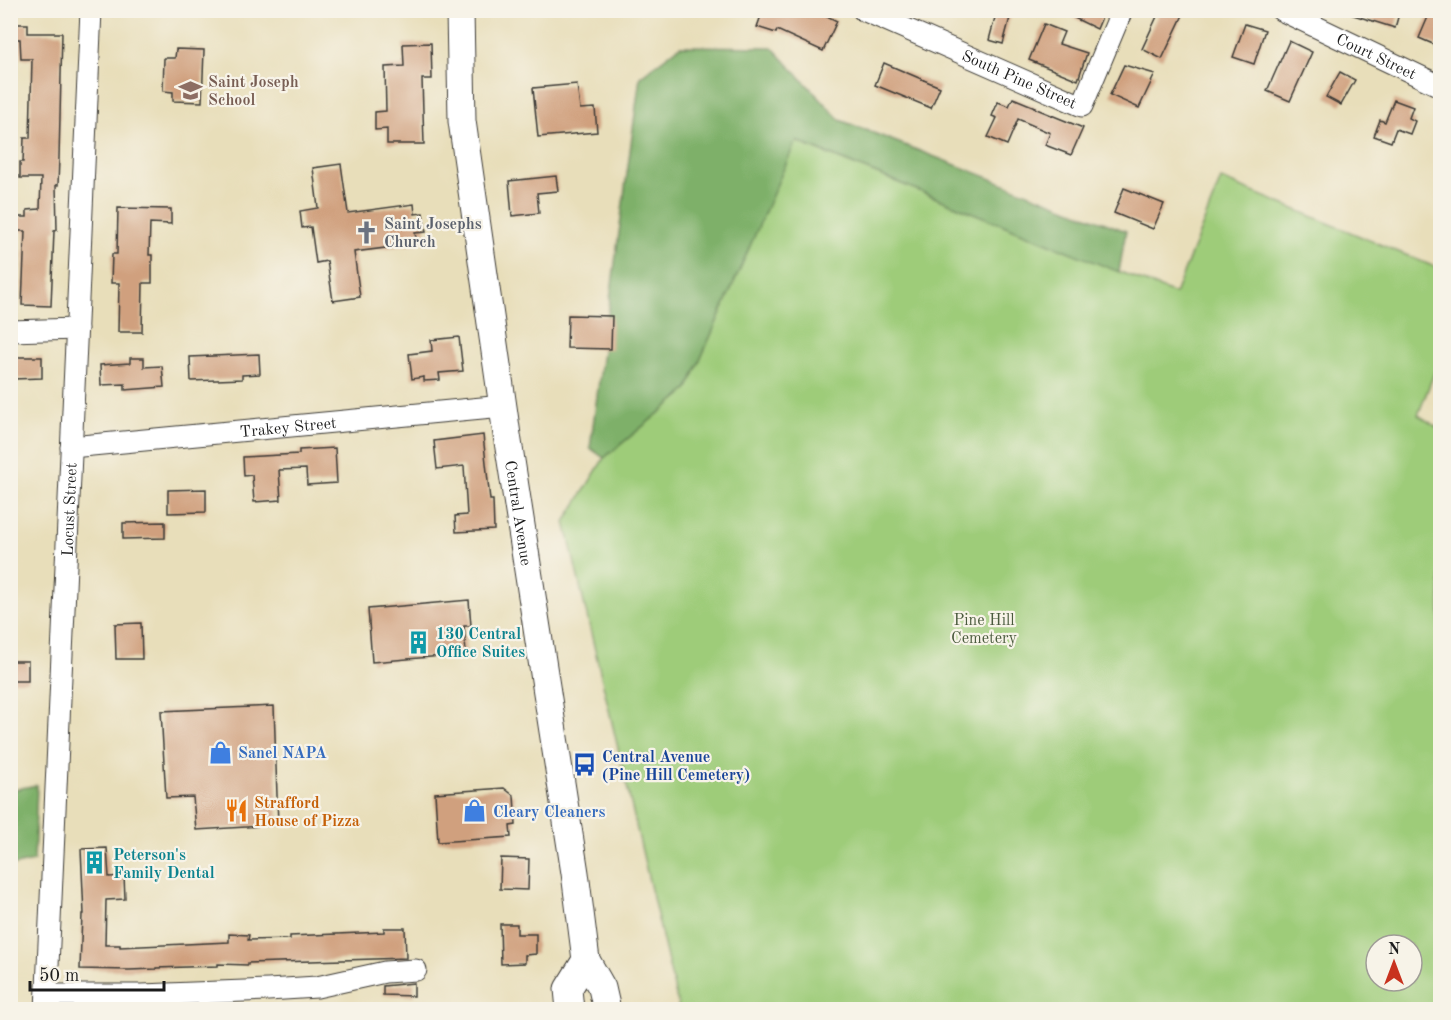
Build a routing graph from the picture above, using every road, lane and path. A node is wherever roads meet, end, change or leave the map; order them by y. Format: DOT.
graph roads {
  1 [pos="91,10"];
  2 [pos="460,10"];
  3 [pos="863,10"];
  4 [pos="1122,10"];
  5 [pos="1281,10"];
  6 [pos="1440,86"];
  7 [pos="77,329"];
  8 [pos="10,331"];
  9 [pos="503,406"];
  10 [pos="71,447"];
  11 [pos="586,960"];
  12 [pos="416,970"];
  13 [pos="46,1002"];
  14 [pos="570,1010"];
  15 [pos="607,1010"];
  1 -- 7 [label="street, Locust Street"];
  2 -- 9 [label="main road, Central Avenue"];
  3 -- 4 [label="street, South Pine Street"];
  5 -- 6 [label="street, Court Street"];
  7 -- 8 [label="street"];
  7 -- 10 [label="street, Locust Street"];
  9 -- 10 [label="street, Trakey Street"];
  9 -- 11 [label="main road, Central Avenue"];
  10 -- 13 [label="street, Locust Street"];
  11 -- 14 [label="main road"];
  11 -- 15 [label="main road"];
  12 -- 13 [label="street"];
}
